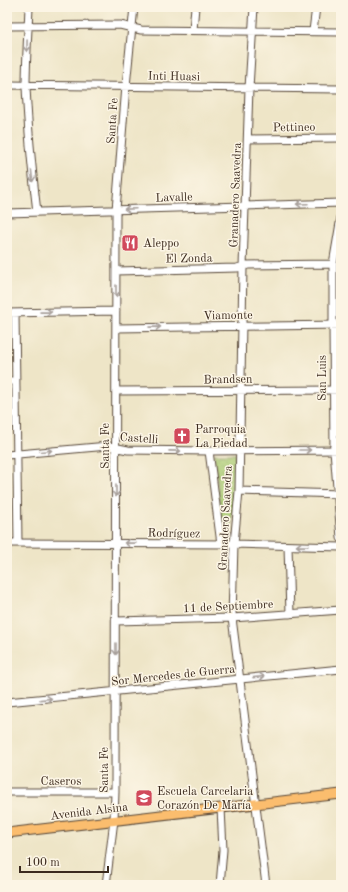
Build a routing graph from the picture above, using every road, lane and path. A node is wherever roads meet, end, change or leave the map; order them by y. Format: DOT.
graph roads {
  1 [pos="29,7"];
  2 [pos="134,7"];
  3 [pos="195,7"];
  4 [pos="254,7"];
  5 [pos="316,7"];
  6 [pos="7,26"];
  7 [pos="28,26"];
  8 [pos="132,28"];
  9 [pos="193,30"];
  10 [pos="252,31"];
  11 [pos="313,31"];
  12 [pos="341,32"];
  13 [pos="7,85"];
  14 [pos="26,85"];
  15 [pos="126,86"];
  16 [pos="249,88"];
  17 [pos="341,89"];
  18 [pos="341,138"];
  19 [pos="248,139"];
  20 [pos="341,203"];
  21 [pos="245,206"];
  22 [pos="116,210"];
  23 [pos="37,212"];
  24 [pos="7,213"];
  25 [pos="341,217"];
  26 [pos="333,264"];
  27 [pos="242,267"];
  28 [pos="116,271"];
  29 [pos="116,311"];
  30 [pos="11,313"];
  31 [pos="337,325"];
  32 [pos="242,326"];
  33 [pos="116,328"];
  34 [pos="7,381"];
  35 [pos="15,381"];
  36 [pos="241,390"];
  37 [pos="337,390"];
  38 [pos="116,392"];
  39 [pos="116,448"];
  40 [pos="239,450"];
  41 [pos="337,450"];
  42 [pos="209,451"];
  43 [pos="17,454"];
  44 [pos="7,455"];
  45 [pos="239,492"];
  46 [pos="339,494"];
  47 [pos="341,538"];
  48 [pos="18,543"];
  49 [pos="116,543"];
  50 [pos="7,544"];
  51 [pos="221,544"];
  52 [pos="234,544"];
  53 [pos="288,546"];
  54 [pos="341,547"];
  55 [pos="341,610"];
  56 [pos="290,614"];
  57 [pos="232,618"];
  58 [pos="116,621"];
  59 [pos="341,669"];
  60 [pos="240,679"];
  61 [pos="115,691"];
  62 [pos="7,702"];
  63 [pos="7,792"];
  64 [pos="115,792"];
  65 [pos="341,794"];
  66 [pos="256,804"];
  67 [pos="221,808"];
  68 [pos="114,820"];
  69 [pos="7,833"];
  70 [pos="106,885"];
  71 [pos="220,885"];
  72 [pos="266,885"];
  1 -- 7 [label="street"];
  2 -- 8 [label="street, Santa Fe"];
  3 -- 9 [label="street"];
  4 -- 10 [label="street, Granadero Saavedra"];
  5 -- 11 [label="street"];
  6 -- 7 [label="street"];
  7 -- 8 [label="street"];
  7 -- 14 [label="street, one-way"];
  8 -- 9 [label="street"];
  8 -- 15 [label="street, Santa Fe"];
  9 -- 10 [label="street"];
  10 -- 11 [label="street"];
  10 -- 16 [label="street, Granadero Saavedra"];
  11 -- 12 [label="street"];
  13 -- 14 [label="street, Inti Huasi"];
  14 -- 15 [label="street, Inti Huasi"];
  14 -- 23 [label="street, one-way"];
  15 -- 16 [label="street, Inti Huasi"];
  15 -- 22 [label="street, Santa Fe"];
  16 -- 17 [label="street, Inti Huasi"];
  16 -- 19 [label="street, Granadero Saavedra"];
  18 -- 19 [label="street, Pettineo"];
  19 -- 21 [label="street, Granadero Saavedra"];
  20 -- 21 [label="street, Lavalle, one-way"];
  21 -- 22 [label="street, Lavalle, one-way"];
  21 -- 27 [label="street, Granadero Saavedra"];
  22 -- 23 [label="street, Lavalle"];
  22 -- 28 [label="street, Santa Fe"];
  23 -- 24 [label="street, Lavalle"];
  25 -- 26 [label="street, San Luis"];
  26 -- 27 [label="street, El Zonda"];
  26 -- 31 [label="street, San Luis"];
  27 -- 28 [label="street, El Zonda"];
  27 -- 32 [label="street, Granadero Saavedra"];
  28 -- 29 [label="street, Santa Fe, one-way"];
  30 -- 29 [label="street, one-way"];
  29 -- 33 [label="street, Santa Fe"];
  30 -- 35 [label="street"];
  31 -- 32 [label="street, Viamonte"];
  31 -- 37 [label="street, San Luis"];
  33 -- 32 [label="street, Viamonte, one-way"];
  32 -- 36 [label="street, Granadero Saavedra"];
  33 -- 38 [label="street, Santa Fe"];
  34 -- 35 [label="street"];
  35 -- 43 [label="street"];
  36 -- 37 [label="street, Brandsen"];
  36 -- 38 [label="street, Brandsen"];
  36 -- 40 [label="street, Granadero Saavedra"];
  37 -- 41 [label="street, San Luis"];
  38 -- 39 [label="street, Santa Fe"];
  39 -- 42 [label="street, Castelli, one-way"];
  43 -- 39 [label="street, Castelli, one-way"];
  39 -- 49 [label="street, Santa Fe, one-way"];
  40 -- 41 [label="street, Castelli, one-way"];
  40 -- 42 [label="street, Castelli"];
  40 -- 45 [label="street, Granadero Saavedra"];
  41 -- 46 [label="street, San Luis"];
  42 -- 51 [label="street, Granadero Saavedra"];
  43 -- 44 [label="street, Castelli"];
  43 -- 48 [label="street"];
  45 -- 46 [label="street"];
  45 -- 52 [label="street, Granadero Saavedra"];
  46 -- 47 [label="street, San Luis"];
  48 -- 49 [label="street, Rodríguez"];
  48 -- 50 [label="street, Rodríguez"];
  51 -- 49 [label="street, Rodríguez, one-way"];
  49 -- 58 [label="street, Santa Fe"];
  51 -- 52 [label="street, Rodríguez"];
  52 -- 53 [label="street, Rodríguez"];
  52 -- 57 [label="street, Granadero Saavedra"];
  54 -- 53 [label="street, Rodríguez, one-way"];
  53 -- 56 [label="street"];
  55 -- 56 [label="street, 11 de Septiembre"];
  56 -- 57 [label="street, 11 de Septiembre"];
  57 -- 58 [label="street, 11 de Septiembre"];
  57 -- 60 [label="street, Granadero Saavedra"];
  58 -- 61 [label="street, Santa Fe, one-way"];
  60 -- 59 [label="street, Sor Mercedes de Guerra, one-way"];
  60 -- 61 [label="street, Sor Mercedes de Guerra"];
  60 -- 66 [label="street, Granadero Saavedra"];
  62 -- 61 [label="street, Sor Mercedes de Guerra, one-way"];
  61 -- 64 [label="street, Santa Fe"];
  63 -- 64 [label="street, Caseros"];
  64 -- 68 [label="street, Santa Fe"];
  65 -- 66 [label="main road, Avenida Alsina"];
  66 -- 67 [label="main road, Avenida Alsina"];
  66 -- 72 [label="street, Granadero Saavedra"];
  67 -- 68 [label="main road, Avenida Alsina"];
  67 -- 71 [label="street"];
  68 -- 69 [label="main road, Avenida Alsina"];
  68 -- 70 [label="street, Santa Fe"];
}
